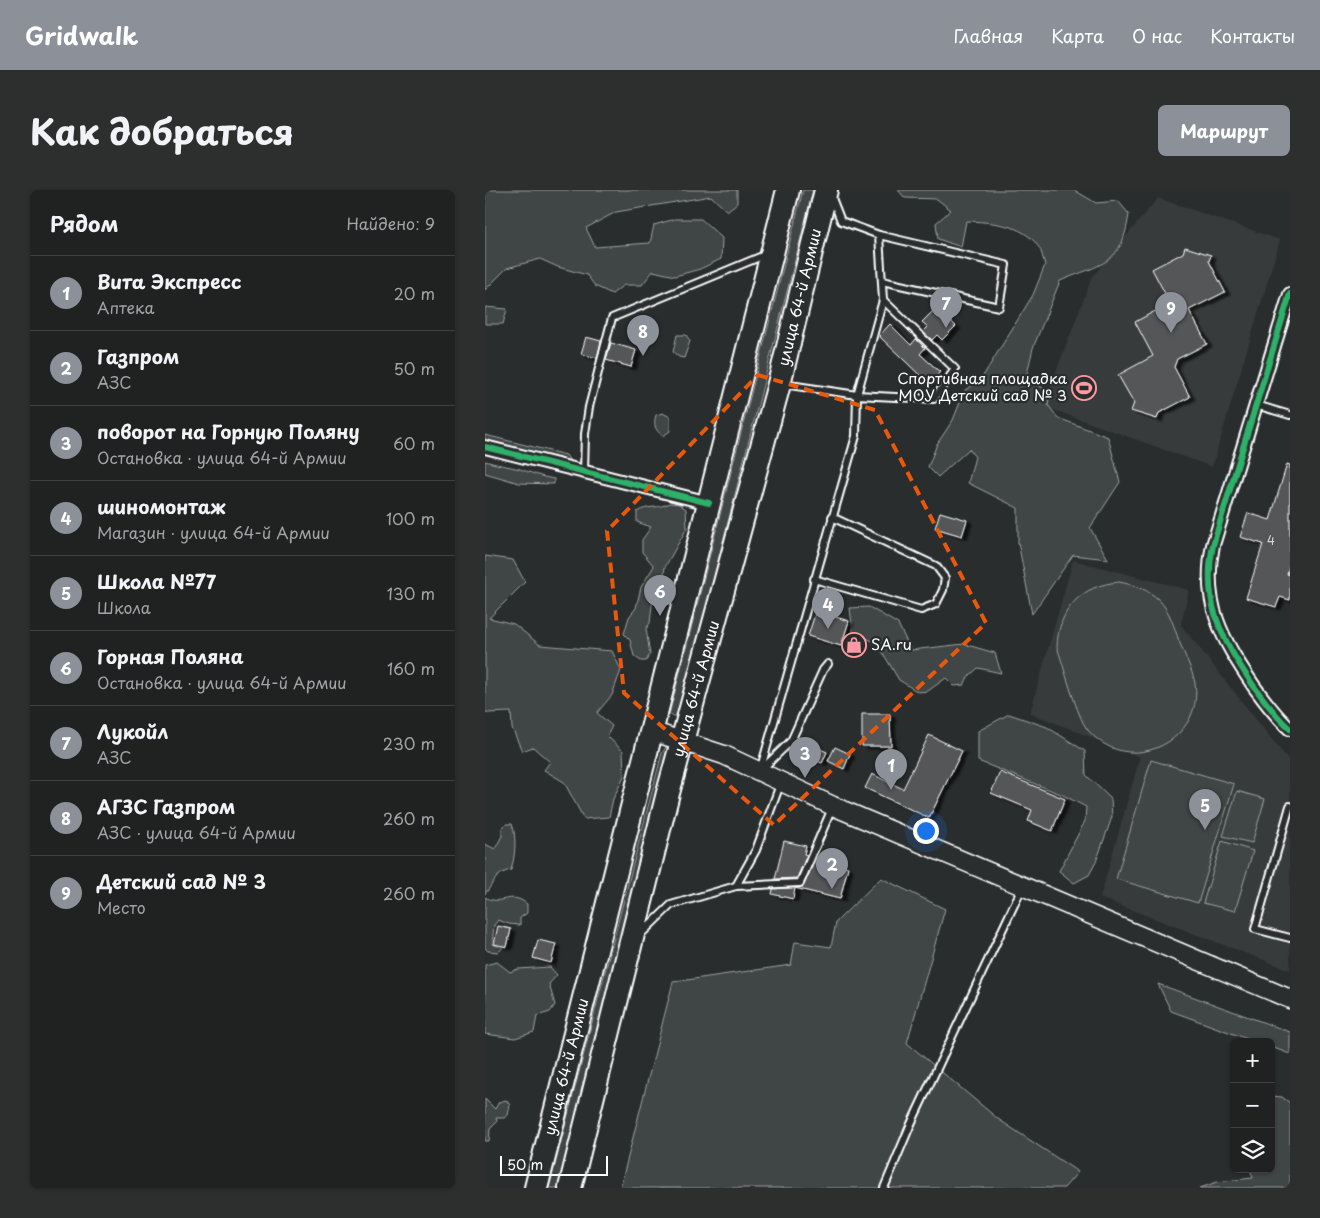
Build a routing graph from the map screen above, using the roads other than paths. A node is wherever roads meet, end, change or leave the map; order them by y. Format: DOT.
graph roads {
  1 [pos="788,190"];
  2 [pos="827,190"];
  3 [pos="879,235"];
  4 [pos="773,252"];
  5 [pos="882,280"];
  6 [pos="1290,294"];
  7 [pos="883,300"];
  8 [pos="779,384"];
  9 [pos="857,395"];
  10 [pos="1256,405"];
  11 [pos="1290,415"];
  12 [pos="485,447"];
  13 [pos="584,472"];
  14 [pos="709,503"];
  15 [pos="832,517"];
  16 [pos="814,579"];
  17 [pos="828,664"];
  18 [pos="1289,724"];
  19 [pos="651,732"];
  20 [pos="684,741"];
  21 [pos="760,771"];
  22 [pos="781,781"];
  23 [pos="833,806"];
  24 [pos="1290,806"];
  25 [pos="736,886"];
  26 [pos="1023,886"];
  27 [pos="1290,938"];
  28 [pos="632,942"];
  29 [pos="1290,999"];
  30 [pos="536,1188"];
  31 [pos="570,1188"];
  32 [pos="884,1188"];
  1 -- 4 [label="highway, улица 64-й Армии"];
  2 -- 3 [label="lane"];
  2 -- 8 [label="highway, улица 64-й Армии"];
  3 -- 5 [label="lane"];
  3 -- 5 [label="lane"];
  4 -- 13 [label="lane"];
  4 -- 14 [label="highway, улица 64-й Армии"];
  5 -- 7 [label="lane"];
  6 -- 10 [label="street"];
  7 -- 9 [label="lane"];
  7 -- 9 [label="lane"];
  8 -- 9 [label="lane"];
  8 -- 20 [label="highway, улица 64-й Армии"];
  9 -- 15 [label="lane"];
  10 -- 11 [label="lane"];
  10 -- 18 [label="street"];
  12 -- 13 [label="street"];
  13 -- 14 [label="street"];
  14 -- 19 [label="highway, улица 64-й Армии"];
  15 -- 16 [label="lane"];
  15 -- 16 [label="lane"];
  16 -- 21 [label="lane"];
  17 -- 21 [label="lane"];
  19 -- 20 [label="main road"];
  19 -- 30 [label="highway, улица 64-й Армии"];
  20 -- 21 [label="main road"];
  20 -- 28 [label="highway, улица 64-й Армии"];
  21 -- 22 [label="main road"];
  22 -- 23 [label="main road"];
  22 -- 25 [label="lane"];
  23 -- 25 [label="lane"];
  23 -- 26 [label="main road"];
  24 -- 27 [label="lane"];
  25 -- 28 [label="lane"];
  26 -- 29 [label="main road"];
  26 -- 32 [label="lane"];
  28 -- 31 [label="highway, улица 64-й Армии"];
}
